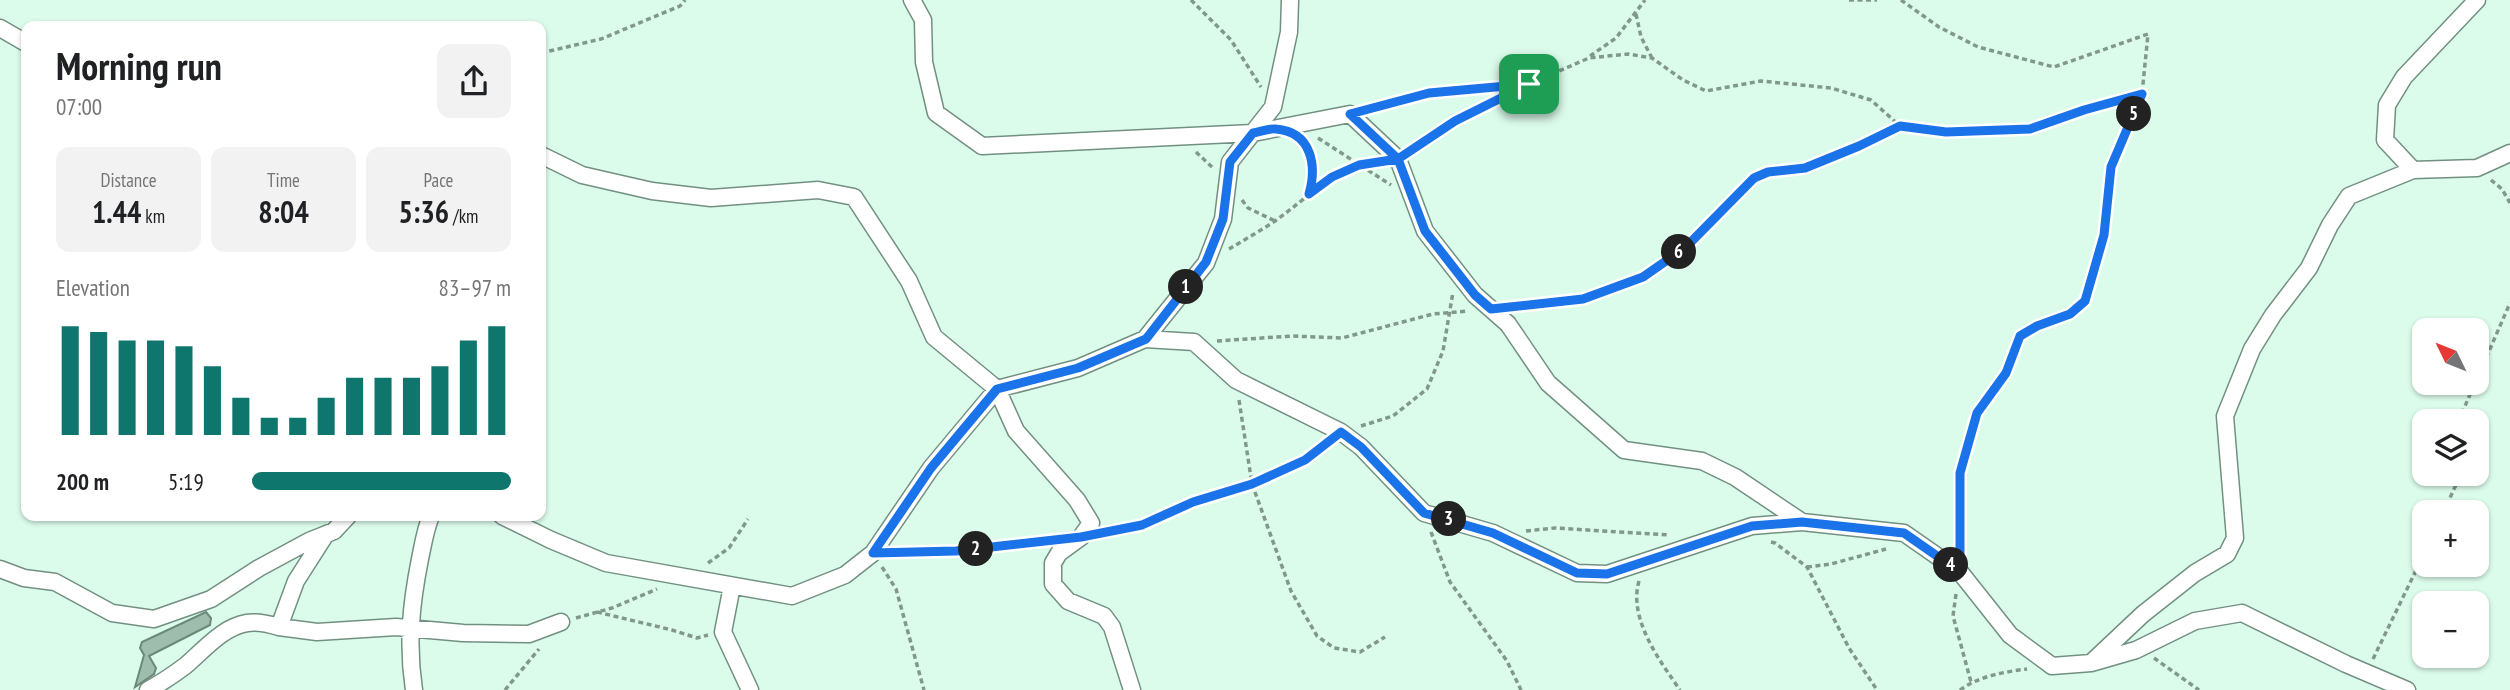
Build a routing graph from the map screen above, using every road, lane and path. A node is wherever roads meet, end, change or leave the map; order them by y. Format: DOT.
graph roads {
  1 [pos="685,0"];
  2 [pos="912,0"];
  3 [pos="1290,0"];
  4 [pos="1645,0"];
  5 [pos="1849,0"];
  6 [pos="1877,0"];
  7 [pos="1901,0"];
  8 [pos="2477,0"];
  9 [pos="1636,14"];
  10 [pos="0,28"];
  11 [pos="21,40"];
  12 [pos="546,52"];
  13 [pos="1589,58"];
  14 [pos="1652,58"];
  15 [pos="1529,84"];
  16 [pos="2142,94"];
  17 [pos="1350,114"];
  18 [pos="1900,126"];
  19 [pos="1275,129"];
  20 [pos="1253,133"];
  21 [pos="2510,153"];
  22 [pos="546,157"];
  23 [pos="1398,159"];
  24 [pos="2477,168"];
  25 [pos="2413,170"];
  26 [pos="1309,194"];
  27 [pos="2510,203"];
  28 [pos="1206,262"];
  29 [pos="1455,270"];
  30 [pos="2510,303"];
  31 [pos="1491,309"];
  32 [pos="1451,313"];
  33 [pos="1146,339"];
  34 [pos="1194,342"];
  35 [pos="2489,352"];
  36 [pos="1236,380"];
  37 [pos="997,389"];
  38 [pos="1341,432"];
  39 [pos="1252,484"];
  40 [pos="1424,513"];
  41 [pos="343,521"];
  42 [pos="430,521"];
  43 [pos="512,521"];
  44 [pos="1802,522"];
  45 [pos="1493,533"];
  46 [pos="326,534"];
  47 [pos="1673,535"];
  48 [pos="1081,537"];
  49 [pos="1053,540"];
  50 [pos="1762,541"];
  51 [pos="1920,544"];
  52 [pos="873,553"];
  53 [pos="1645,561"];
  54 [pos="1807,568"];
  55 [pos="0,569"];
  56 [pos="1960,572"];
  57 [pos="2413,577"];
  58 [pos="732,586"];
  59 [pos="595,612"];
  60 [pos="561,622"];
  61 [pos="279,628"];
  62 [pos="409,628"];
  63 [pos="723,632"];
  64 [pos="1385,637"];
  65 [pos="544,643"];
  66 [pos="2136,650"];
  67 [pos="2091,663"];
  68 [pos="2052,666"];
  69 [pos="2367,673"];
  70 [pos="1970,682"];
  71 [pos="148,690"];
  72 [pos="414,690"];
  73 [pos="505,690"];
  74 [pos="750,690"];
  75 [pos="924,690"];
  76 [pos="1132,690"];
  77 [pos="1521,690"];
  78 [pos="1680,690"];
  79 [pos="1877,690"];
  80 [pos="1960,690"];
  81 [pos="2199,690"];
  82 [pos="2407,690"];
  1 -- 12 [label="path"];
  2 -- 20 [label="street"];
  3 -- 20 [label="street"];
  4 -- 9 [label="path"];
  5 -- 6 [label="path"];
  7 -- 16 [label="path"];
  8 -- 25 [label="street"];
  9 -- 13 [label="path"];
  9 -- 14 [label="path"];
  10 -- 11 [label="street"];
  13 -- 14 [label="path"];
  13 -- 15 [label="path"];
  14 -- 18 [label="path"];
  15 -- 17 [label="path"];
  15 -- 23 [label="path"];
  16 -- 18 [label="path"];
  16 -- 56 [label="path"];
  17 -- 19 [label="street"];
  17 -- 23 [label="street"];
  18 -- 31 [label="path"];
  19 -- 20 [label="street"];
  19 -- 26 [label="path"];
  20 -- 28 [label="street"];
  21 -- 24 [label="street"];
  22 -- 37 [label="street"];
  23 -- 26 [label="path"];
  23 -- 29 [label="street"];
  24 -- 25 [label="street"];
  24 -- 27 [label="path"];
  25 -- 67 [label="street"];
  26 -- 28 [label="path"];
  28 -- 33 [label="street"];
  29 -- 31 [label="street"];
  29 -- 32 [label="path"];
  30 -- 35 [label="path"];
  31 -- 32 [label="path"];
  31 -- 44 [label="street"];
  32 -- 34 [label="path"];
  32 -- 38 [label="path"];
  33 -- 34 [label="street"];
  33 -- 37 [label="street"];
  34 -- 36 [label="street"];
  36 -- 38 [label="street"];
  36 -- 39 [label="path"];
  37 -- 48 [label="street"];
  37 -- 52 [label="street"];
  38 -- 39 [label="path"];
  38 -- 40 [label="street"];
  39 -- 48 [label="path"];
  39 -- 64 [label="path"];
  40 -- 45 [label="street"];
  40 -- 77 [label="path"];
  41 -- 46 [label="street"];
  42 -- 62 [label="street"];
  43 -- 58 [label="street"];
  44 -- 51 [label="street"];
  44 -- 53 [label="street"];
  45 -- 47 [label="path"];
  45 -- 53 [label="street"];
  46 -- 55 [label="street"];
  46 -- 61 [label="street"];
  48 -- 76 [label="street"];
  49 -- 52 [label="path"];
  50 -- 54 [label="path"];
  51 -- 54 [label="path"];
  51 -- 56 [label="street"];
  52 -- 58 [label="street"];
  52 -- 75 [label="path"];
  53 -- 78 [label="path"];
  54 -- 79 [label="path"];
  56 -- 68 [label="street"];
  56 -- 70 [label="path"];
  57 -- 69 [label="path"];
  58 -- 63 [label="street"];
  59 -- 63 [label="path"];
  60 -- 62 [label="street"];
  61 -- 62 [label="street"];
  61 -- 71 [label="street"];
  62 -- 72 [label="street"];
  63 -- 74 [label="street"];
  65 -- 73 [label="path"];
  66 -- 67 [label="street"];
  66 -- 69 [label="street"];
  66 -- 81 [label="path"];
  67 -- 68 [label="street"];
  68 -- 70 [label="path"];
  69 -- 82 [label="street"];
  70 -- 80 [label="path"];
}
